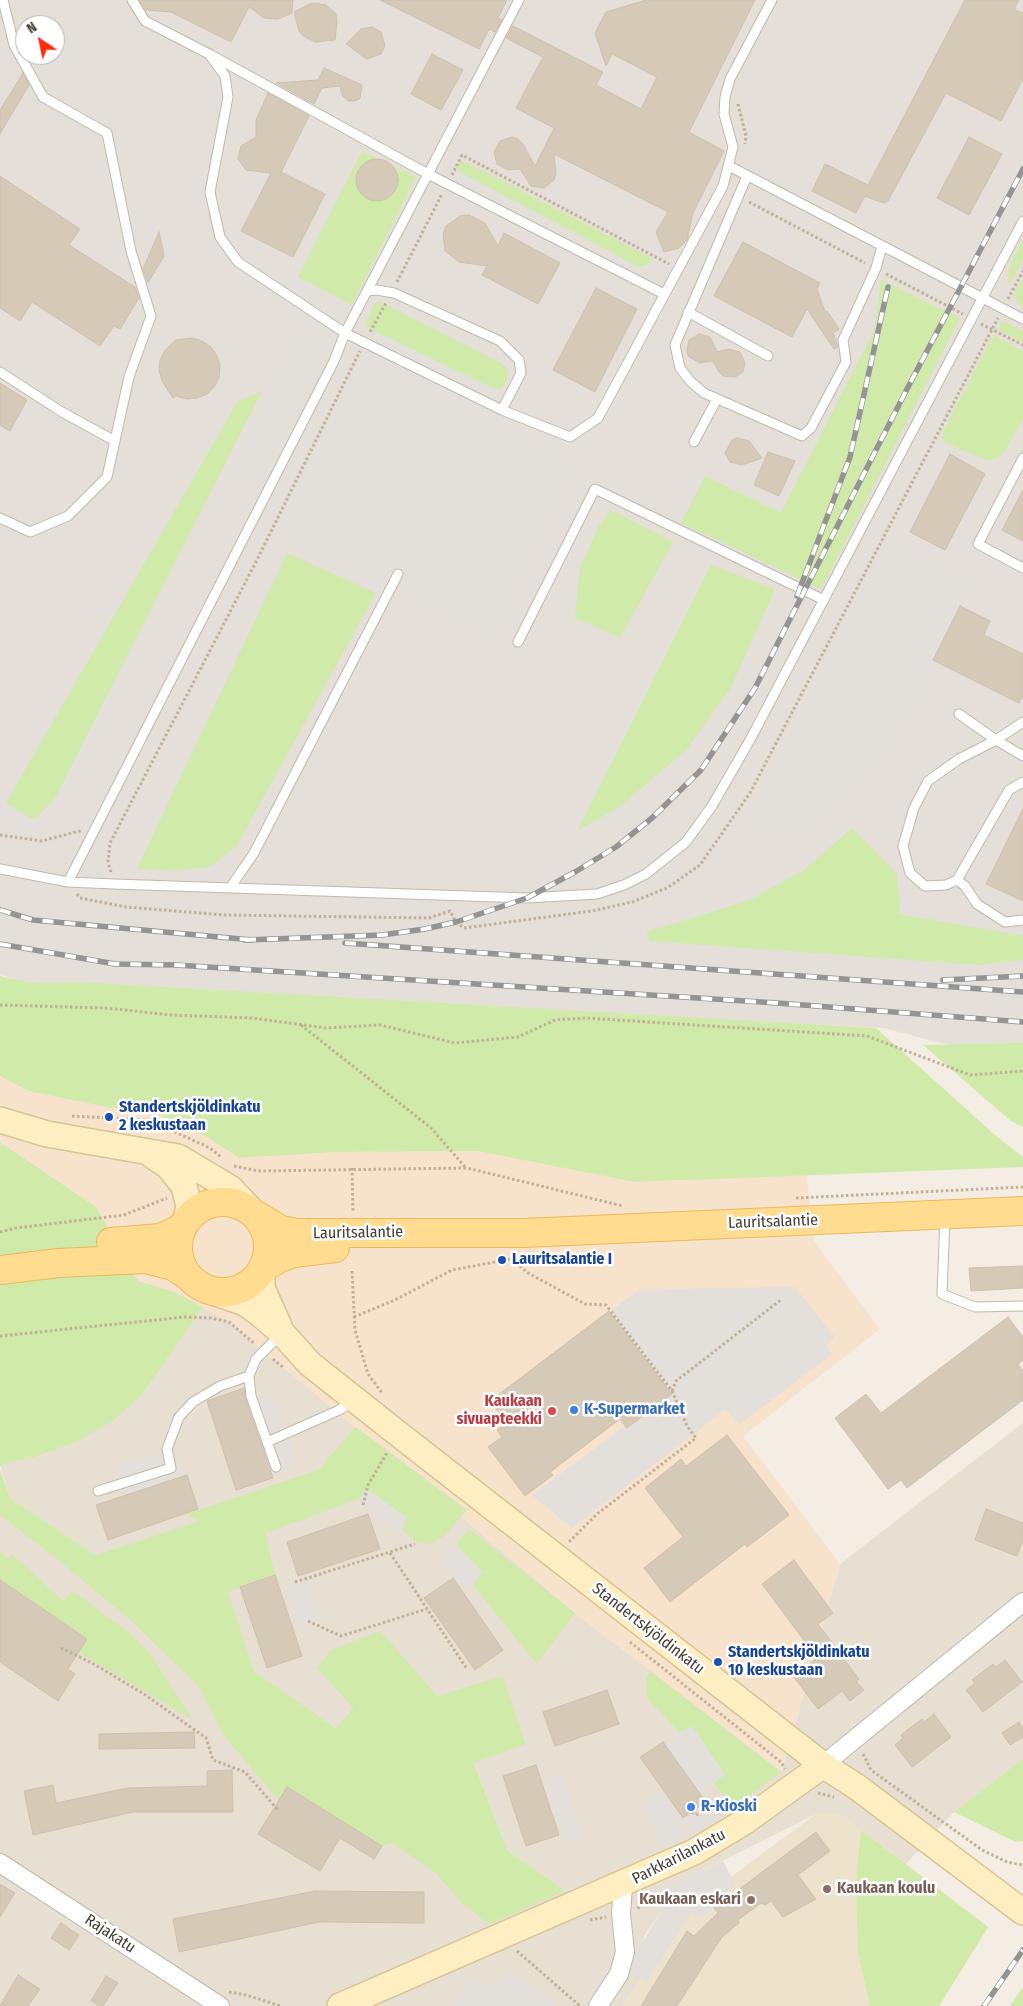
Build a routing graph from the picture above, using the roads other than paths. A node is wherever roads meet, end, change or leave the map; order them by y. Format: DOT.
graph roads {
  1 [pos="3,0"];
  2 [pos="132,0"];
  3 [pos="519,0"];
  4 [pos="772,0"];
  5 [pos="209,54"];
  6 [pos="729,166"];
  7 [pos="428,174"];
  8 [pos="744,174"];
  9 [pos="1023,221"];
  10 [pos="882,246"];
  11 [pos="367,291"];
  12 [pos="664,294"];
  13 [pos="984,299"];
  14 [pos="688,312"];
  15 [pos="1023,319"];
  16 [pos="345,332"];
  17 [pos="768,356"];
  18 [pos="0,372"];
  19 [pos="717,399"];
  20 [pos="502,410"];
  21 [pos="115,441"];
  22 [pos="694,442"];
  23 [pos="1023,458"];
  24 [pos="0,518"];
  25 [pos="1023,568"];
  26 [pos="398,574"];
  27 [pos="824,600"];
  28 [pos="518,642"];
  29 [pos="959,714"];
  30 [pos="1023,722"];
  31 [pos="996,740"];
  32 [pos="1023,756"];
  33 [pos="1023,782"];
  34 [pos="0,869"];
  35 [pos="957,880"];
  36 [pos="68,882"];
  37 [pos="230,888"];
  38 [pos="1023,920"];
  39 [pos="0,1120"];
  40 [pos="144,1151"];
  41 [pos="1023,1211"];
  42 [pos="254,1213"];
  43 [pos="945,1215"];
  44 [pos="184,1224"];
  45 [pos="523,1233"];
  46 [pos="0,1257"];
  47 [pos="264,1268"];
  48 [pos="0,1270"];
  49 [pos="187,1275"];
  50 [pos="216,1293"];
  51 [pos="1023,1306"];
  52 [pos="282,1333"];
  53 [pos="250,1376"];
  54 [pos="356,1401"];
  55 [pos="267,1442"];
  56 [pos="276,1467"];
  57 [pos="98,1491"];
  58 [pos="1023,1602"];
  59 [pos="823,1764"];
  60 [pos="0,1863"];
  61 [pos="623,1885"];
  62 [pos="1023,1912"];
  63 [pos="220,2006"];
  64 [pos="340,2006"];
  65 [pos="598,2006"];
  1 -- 21 [label="lane"];
  2 -- 5 [label="lane"];
  3 -- 7 [label="lane"];
  4 -- 6 [label="lane"];
  5 -- 7 [label="lane"];
  5 -- 16 [label="lane"];
  6 -- 8 [label="lane"];
  6 -- 12 [label="lane"];
  7 -- 11 [label="lane"];
  7 -- 12 [label="lane"];
  8 -- 10 [label="lane"];
  8 -- 14 [label="lane"];
  9 -- 13 [label="lane"];
  10 -- 13 [label="lane"];
  10 -- 19 [label="lane"];
  11 -- 16 [label="lane"];
  11 -- 20 [label="lane"];
  12 -- 20 [label="lane"];
  13 -- 15 [label="lane"];
  13 -- 27 [label="lane"];
  14 -- 17 [label="lane"];
  14 -- 19 [label="lane"];
  16 -- 20 [label="lane"];
  16 -- 36 [label="lane"];
  18 -- 21 [label="lane"];
  19 -- 22 [label="lane"];
  21 -- 24 [label="lane"];
  23 -- 25 [label="lane"];
  26 -- 37 [label="lane"];
  27 -- 28 [label="lane"];
  27 -- 37 [label="lane"];
  29 -- 31 [label="lane"];
  30 -- 31 [label="lane"];
  31 -- 32 [label="lane"];
  31 -- 35 [label="lane"];
  33 -- 35 [label="lane"];
  34 -- 36 [label="lane"];
  35 -- 38 [label="lane"];
  36 -- 37 [label="lane"];
  39 -- 40 [label="street"];
  40 -- 42 [label="street"];
  40 -- 44 [label="street"];
  41 -- 43 [label="main road, Lauritsalantie"];
  42 -- 44 [label="main road"];
  42 -- 45 [label="main road, Lauritsalantie"];
  42 -- 47 [label="main road"];
  43 -- 45 [label="main road, Lauritsalantie"];
  43 -- 51 [label="lane"];
  44 -- 46 [label="main road"];
  44 -- 49 [label="main road"];
  45 -- 47 [label="main road, Lauritsalantie"];
  47 -- 50 [label="main road"];
  47 -- 52 [label="street, Standertskjöldinkatu"];
  48 -- 49 [label="main road"];
  49 -- 50 [label="main road"];
  50 -- 52 [label="street, Standertskjöldinkatu"];
  52 -- 53 [label="lane"];
  52 -- 54 [label="street, Standertskjöldinkatu"];
  53 -- 55 [label="lane"];
  53 -- 57 [label="lane"];
  54 -- 55 [label="lane"];
  54 -- 59 [label="street, Standertskjöldinkatu"];
  55 -- 56 [label="lane"];
  58 -- 59 [label="street, Parkkarilankatu"];
  59 -- 61 [label="street, Parkkarilankatu"];
  59 -- 62 [label="street, Standertskjöldinkatu"];
  60 -- 63 [label="street, Rajakatu"];
  61 -- 64 [label="street, Parkkarilankatu"];
  61 -- 65 [label="street"];
}
